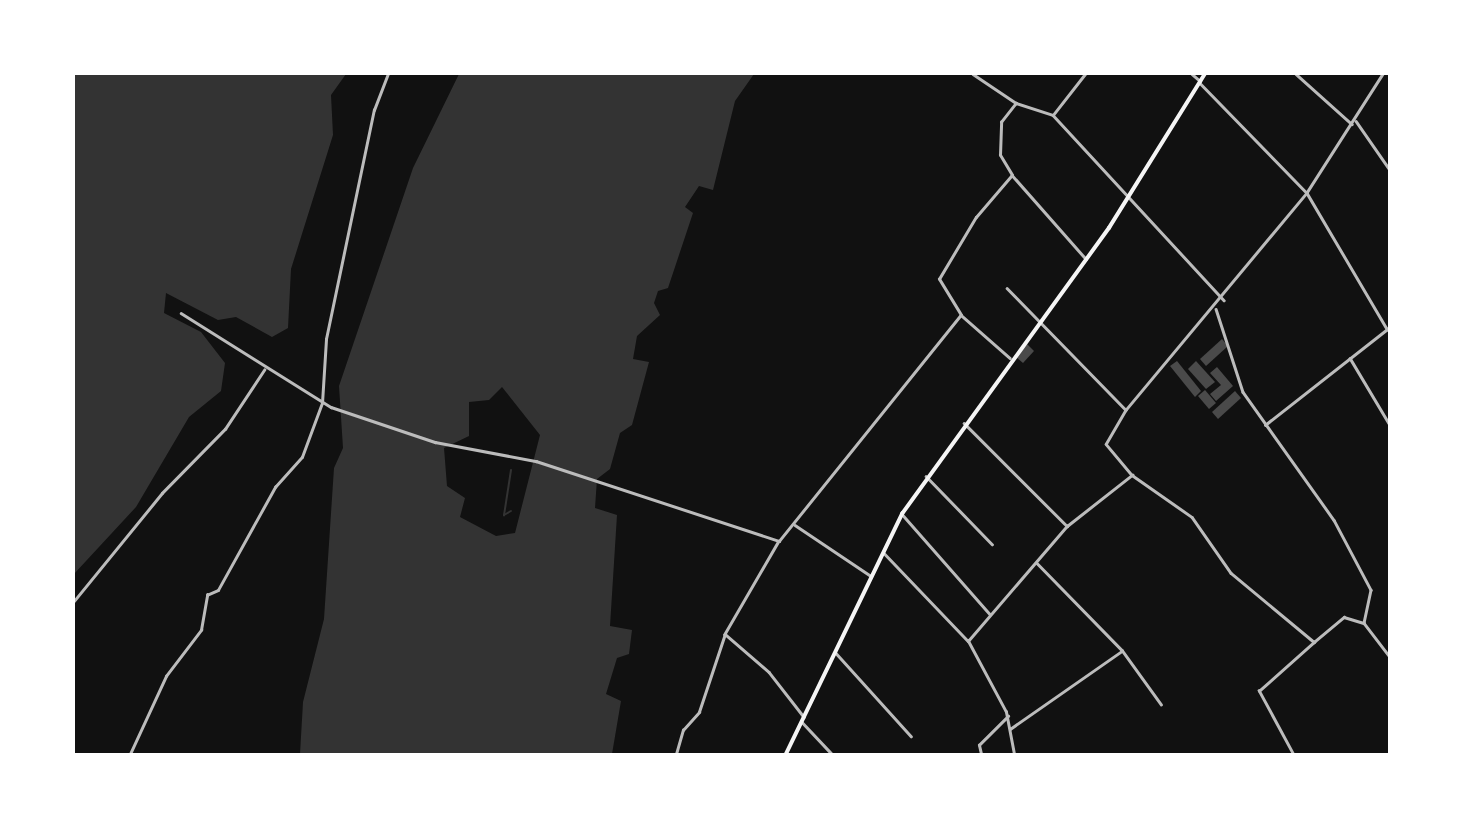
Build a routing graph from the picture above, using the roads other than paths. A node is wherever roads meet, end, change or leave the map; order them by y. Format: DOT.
graph roads {
  1 [pos="388,74"];
  2 [pos="973,74"];
  3 [pos="1085,74"];
  4 [pos="1192,74"];
  5 [pos="1205,74"];
  6 [pos="1296,74"];
  7 [pos="1382,74"];
  8 [pos="1200,82"];
  9 [pos="1016,103"];
  10 [pos="1053,115"];
  11 [pos="1353,122"];
  12 [pos="1390,170"];
  13 [pos="1012,176"];
  14 [pos="1307,193"];
  15 [pos="1126,198"];
  16 [pos="1086,259"];
  17 [pos="1007,288"];
  18 [pos="1224,300"];
  19 [pos="1216,309"];
  20 [pos="181,313"];
  21 [pos="961,315"];
  22 [pos="1039,320"];
  23 [pos="1388,328"];
  24 [pos="1010,358"];
  25 [pos="1349,358"];
  26 [pos="264,370"];
  27 [pos="322,403"];
  28 [pos="1126,410"];
  29 [pos="964,422"];
  30 [pos="1265,425"];
  31 [pos="1390,425"];
  32 [pos="1132,475"];
  33 [pos="926,477"];
  34 [pos="902,514"];
  35 [pos="795,525"];
  36 [pos="1067,526"];
  37 [pos="779,541"];
  38 [pos="992,544"];
  39 [pos="884,553"];
  40 [pos="1037,563"];
  41 [pos="871,576"];
  42 [pos="74,601"];
  43 [pos="990,614"];
  44 [pos="1364,623"];
  45 [pos="725,634"];
  46 [pos="968,641"];
  47 [pos="1314,642"];
  48 [pos="1122,650"];
  49 [pos="836,653"];
  50 [pos="1390,657"];
  51 [pos="1161,704"];
  52 [pos="1008,716"];
  53 [pos="803,720"];
  54 [pos="1010,729"];
  55 [pos="911,736"];
  56 [pos="130,754"];
  57 [pos="676,754"];
  58 [pos="786,754"];
  59 [pos="832,754"];
  60 [pos="981,754"];
  61 [pos="1014,754"];
  62 [pos="1293,754"];
  1 -- 27 [label="street"];
  2 -- 9 [label="street"];
  3 -- 10 [label="street"];
  4 -- 8 [label="street"];
  5 -- 8 [label="main road"];
  6 -- 11 [label="street"];
  7 -- 11 [label="street"];
  8 -- 14 [label="street"];
  8 -- 15 [label="main road"];
  9 -- 10 [label="street"];
  9 -- 13 [label="street"];
  10 -- 15 [label="street"];
  11 -- 12 [label="street"];
  11 -- 14 [label="street"];
  13 -- 16 [label="street"];
  13 -- 21 [label="street"];
  14 -- 18 [label="street"];
  14 -- 23 [label="street"];
  15 -- 16 [label="main road"];
  15 -- 18 [label="street"];
  16 -- 22 [label="main road"];
  17 -- 22 [label="street"];
  18 -- 19 [label="street"];
  19 -- 28 [label="street"];
  19 -- 30 [label="street"];
  20 -- 26 [label="street"];
  21 -- 24 [label="street"];
  21 -- 35 [label="street"];
  22 -- 24 [label="main road"];
  22 -- 28 [label="street"];
  23 -- 25 [label="street"];
  24 -- 29 [label="main road"];
  25 -- 30 [label="street"];
  25 -- 31 [label="street"];
  26 -- 27 [label="street"];
  26 -- 42 [label="street"];
  27 -- 37 [label="street"];
  27 -- 56 [label="street"];
  28 -- 32 [label="street"];
  29 -- 33 [label="main road"];
  29 -- 36 [label="street"];
  30 -- 44 [label="street"];
  32 -- 36 [label="street"];
  32 -- 47 [label="street"];
  33 -- 34 [label="main road"];
  33 -- 38 [label="street"];
  34 -- 39 [label="main road"];
  34 -- 43 [label="street"];
  35 -- 37 [label="street"];
  35 -- 41 [label="street"];
  36 -- 40 [label="street"];
  37 -- 45 [label="street"];
  39 -- 41 [label="main road"];
  39 -- 46 [label="street"];
  40 -- 43 [label="street"];
  40 -- 48 [label="street"];
  41 -- 49 [label="main road"];
  43 -- 46 [label="street"];
  44 -- 47 [label="street"];
  44 -- 50 [label="street"];
  45 -- 53 [label="street"];
  45 -- 57 [label="street"];
  46 -- 52 [label="street"];
  47 -- 62 [label="street"];
  48 -- 51 [label="street"];
  48 -- 54 [label="street"];
  49 -- 53 [label="main road"];
  49 -- 55 [label="street"];
  52 -- 54 [label="street"];
  52 -- 60 [label="street"];
  53 -- 58 [label="main road"];
  53 -- 59 [label="street"];
  54 -- 61 [label="street"];
}
